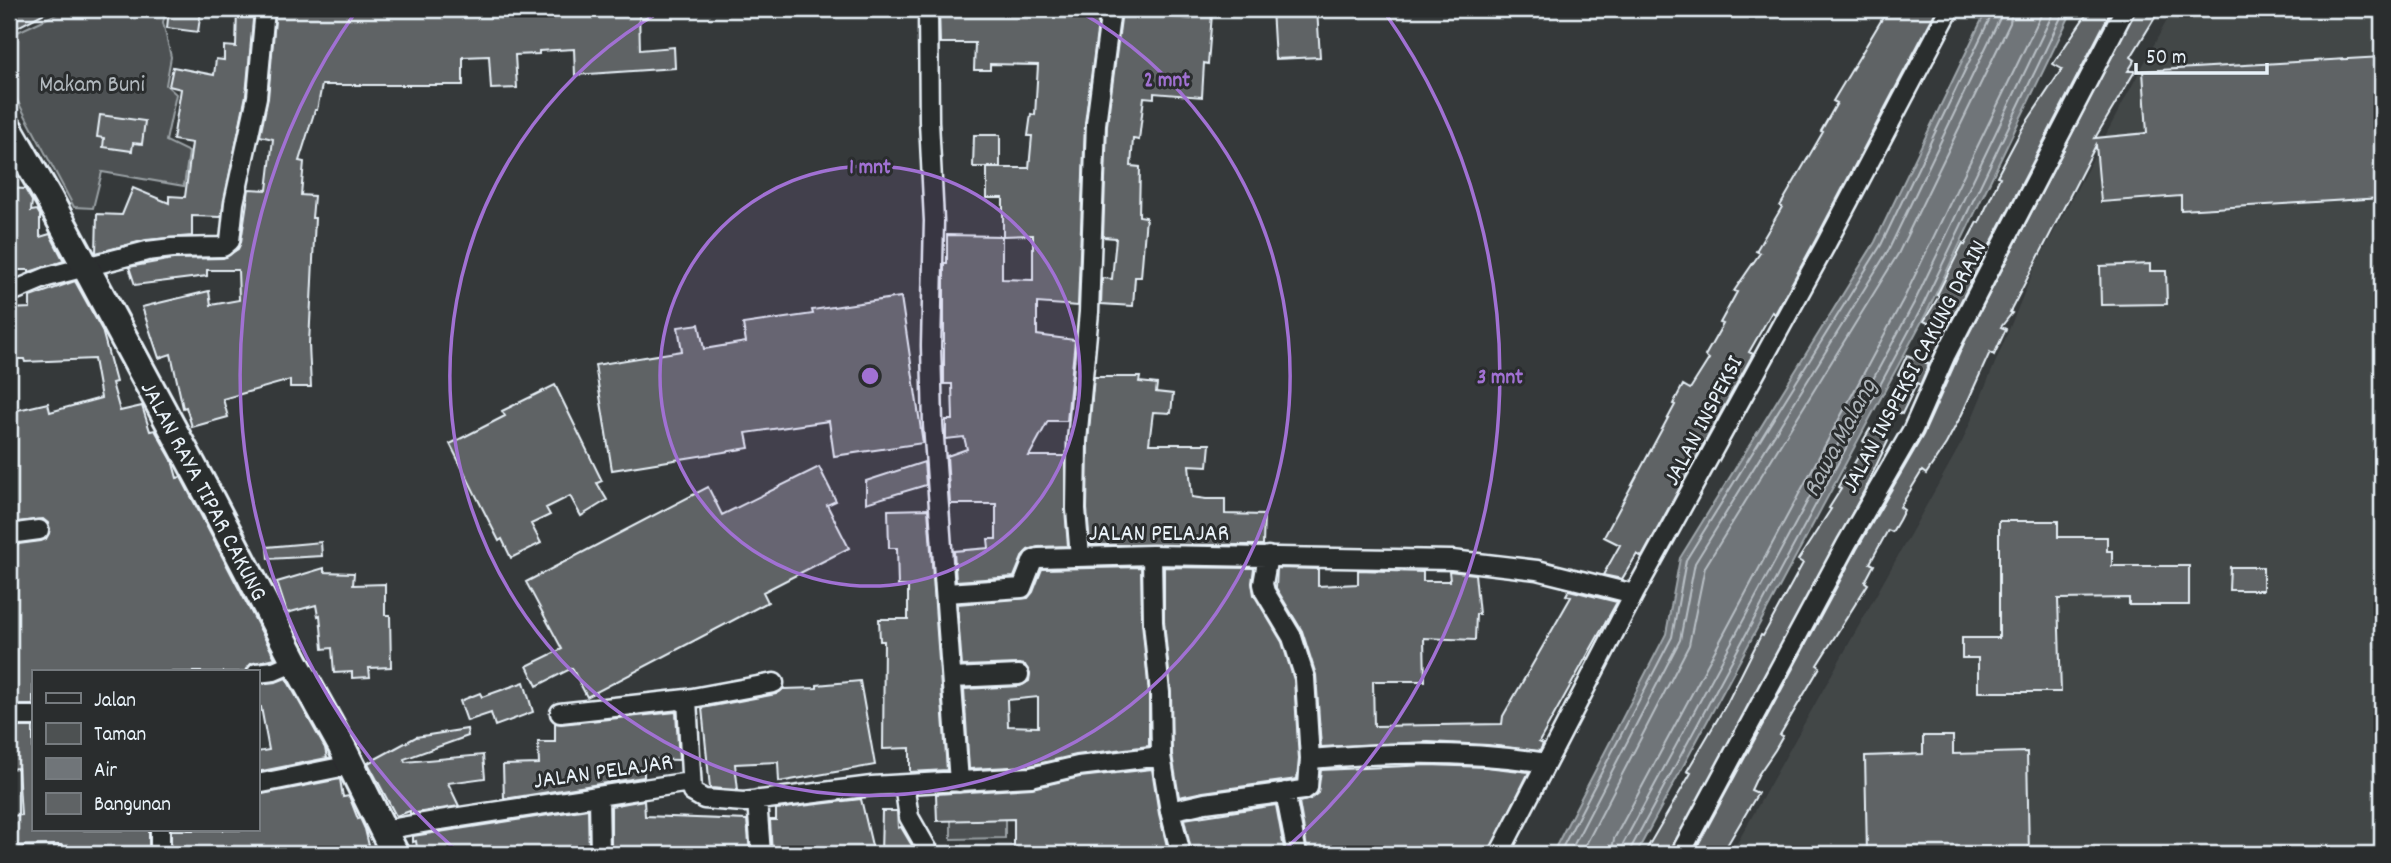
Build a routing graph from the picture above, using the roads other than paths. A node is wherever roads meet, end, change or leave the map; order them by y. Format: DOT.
graph roads {
  1 [pos="265,9"];
  2 [pos="928,9"];
  3 [pos="1111,9"];
  4 [pos="1950,9"];
  5 [pos="2125,9"];
  6 [pos="9,129"];
  7 [pos="86,268"];
  8 [pos="9,293"];
  9 [pos="39,530"];
  10 [pos="9,534"];
  11 [pos="1152,555"];
  12 [pos="1268,556"];
  13 [pos="1080,557"];
  14 [pos="946,593"];
  15 [pos="1634,594"];
  16 [pos="295,662"];
  17 [pos="259,673"];
  18 [pos="1019,675"];
  19 [pos="952,678"];
  20 [pos="774,683"];
  21 [pos="687,699"];
  22 [pos="560,713"];
  23 [pos="9,716"];
  24 [pos="32,716"];
  25 [pos="1161,756"];
  26 [pos="1310,759"];
  27 [pos="1546,762"];
  28 [pos="351,765"];
  29 [pos="690,782"];
  30 [pos="959,782"];
  31 [pos="259,783"];
  32 [pos="904,785"];
  33 [pos="1285,792"];
  34 [pos="599,796"];
  35 [pos="757,800"];
  36 [pos="1170,811"];
  37 [pos="160,832"];
  38 [pos="390,842"];
  39 [pos="160,854"];
  40 [pos="600,854"];
  41 [pos="761,854"];
  42 [pos="930,854"];
  43 [pos="1181,854"];
  44 [pos="1297,854"];
  45 [pos="1499,854"];
  46 [pos="1680,854"];
  1 -- 7 [label="street"];
  2 -- 14 [label="street"];
  3 -- 13 [label="street"];
  4 -- 15 [label="street, JALAN INSPEKSI"];
  5 -- 46 [label="street, JALAN INSPEKSI CAKUNG DRAIN"];
  6 -- 7 [label="street, JALAN RAYA TIPAR CAKUNG"];
  7 -- 8 [label="street"];
  7 -- 16 [label="street, JALAN RAYA TIPAR CAKUNG"];
  9 -- 10 [label="street"];
  11 -- 12 [label="street, JALAN PELAJAR"];
  11 -- 13 [label="street, JALAN PELAJAR"];
  11 -- 25 [label="street"];
  12 -- 15 [label="street, JALAN PELAJAR"];
  12 -- 26 [label="street"];
  13 -- 14 [label="street, JALAN PELAJAR"];
  14 -- 19 [label="street"];
  15 -- 27 [label="street, JALAN INSPEKSI"];
  16 -- 17 [label="street"];
  16 -- 28 [label="street, JALAN RAYA TIPAR CAKUNG"];
  18 -- 19 [label="street"];
  19 -- 30 [label="street"];
  20 -- 21 [label="street"];
  21 -- 22 [label="street"];
  21 -- 29 [label="street"];
  23 -- 24 [label="street"];
  25 -- 30 [label="street, JALAN PELAJAR"];
  25 -- 36 [label="street"];
  26 -- 27 [label="street"];
  26 -- 33 [label="street"];
  27 -- 45 [label="street, JALAN INSPEKSI"];
  28 -- 31 [label="street"];
  28 -- 38 [label="street, JALAN RAYA TIPAR CAKUNG"];
  29 -- 34 [label="street, JALAN PELAJAR"];
  29 -- 35 [label="street, JALAN PELAJAR"];
  30 -- 32 [label="street, JALAN PELAJAR"];
  32 -- 35 [label="street, JALAN PELAJAR"];
  32 -- 42 [label="street"];
  33 -- 36 [label="street"];
  33 -- 44 [label="street"];
  34 -- 38 [label="street, JALAN PELAJAR"];
  34 -- 40 [label="street"];
  35 -- 41 [label="street"];
  36 -- 43 [label="street"];
  37 -- 39 [label="street"];
}
